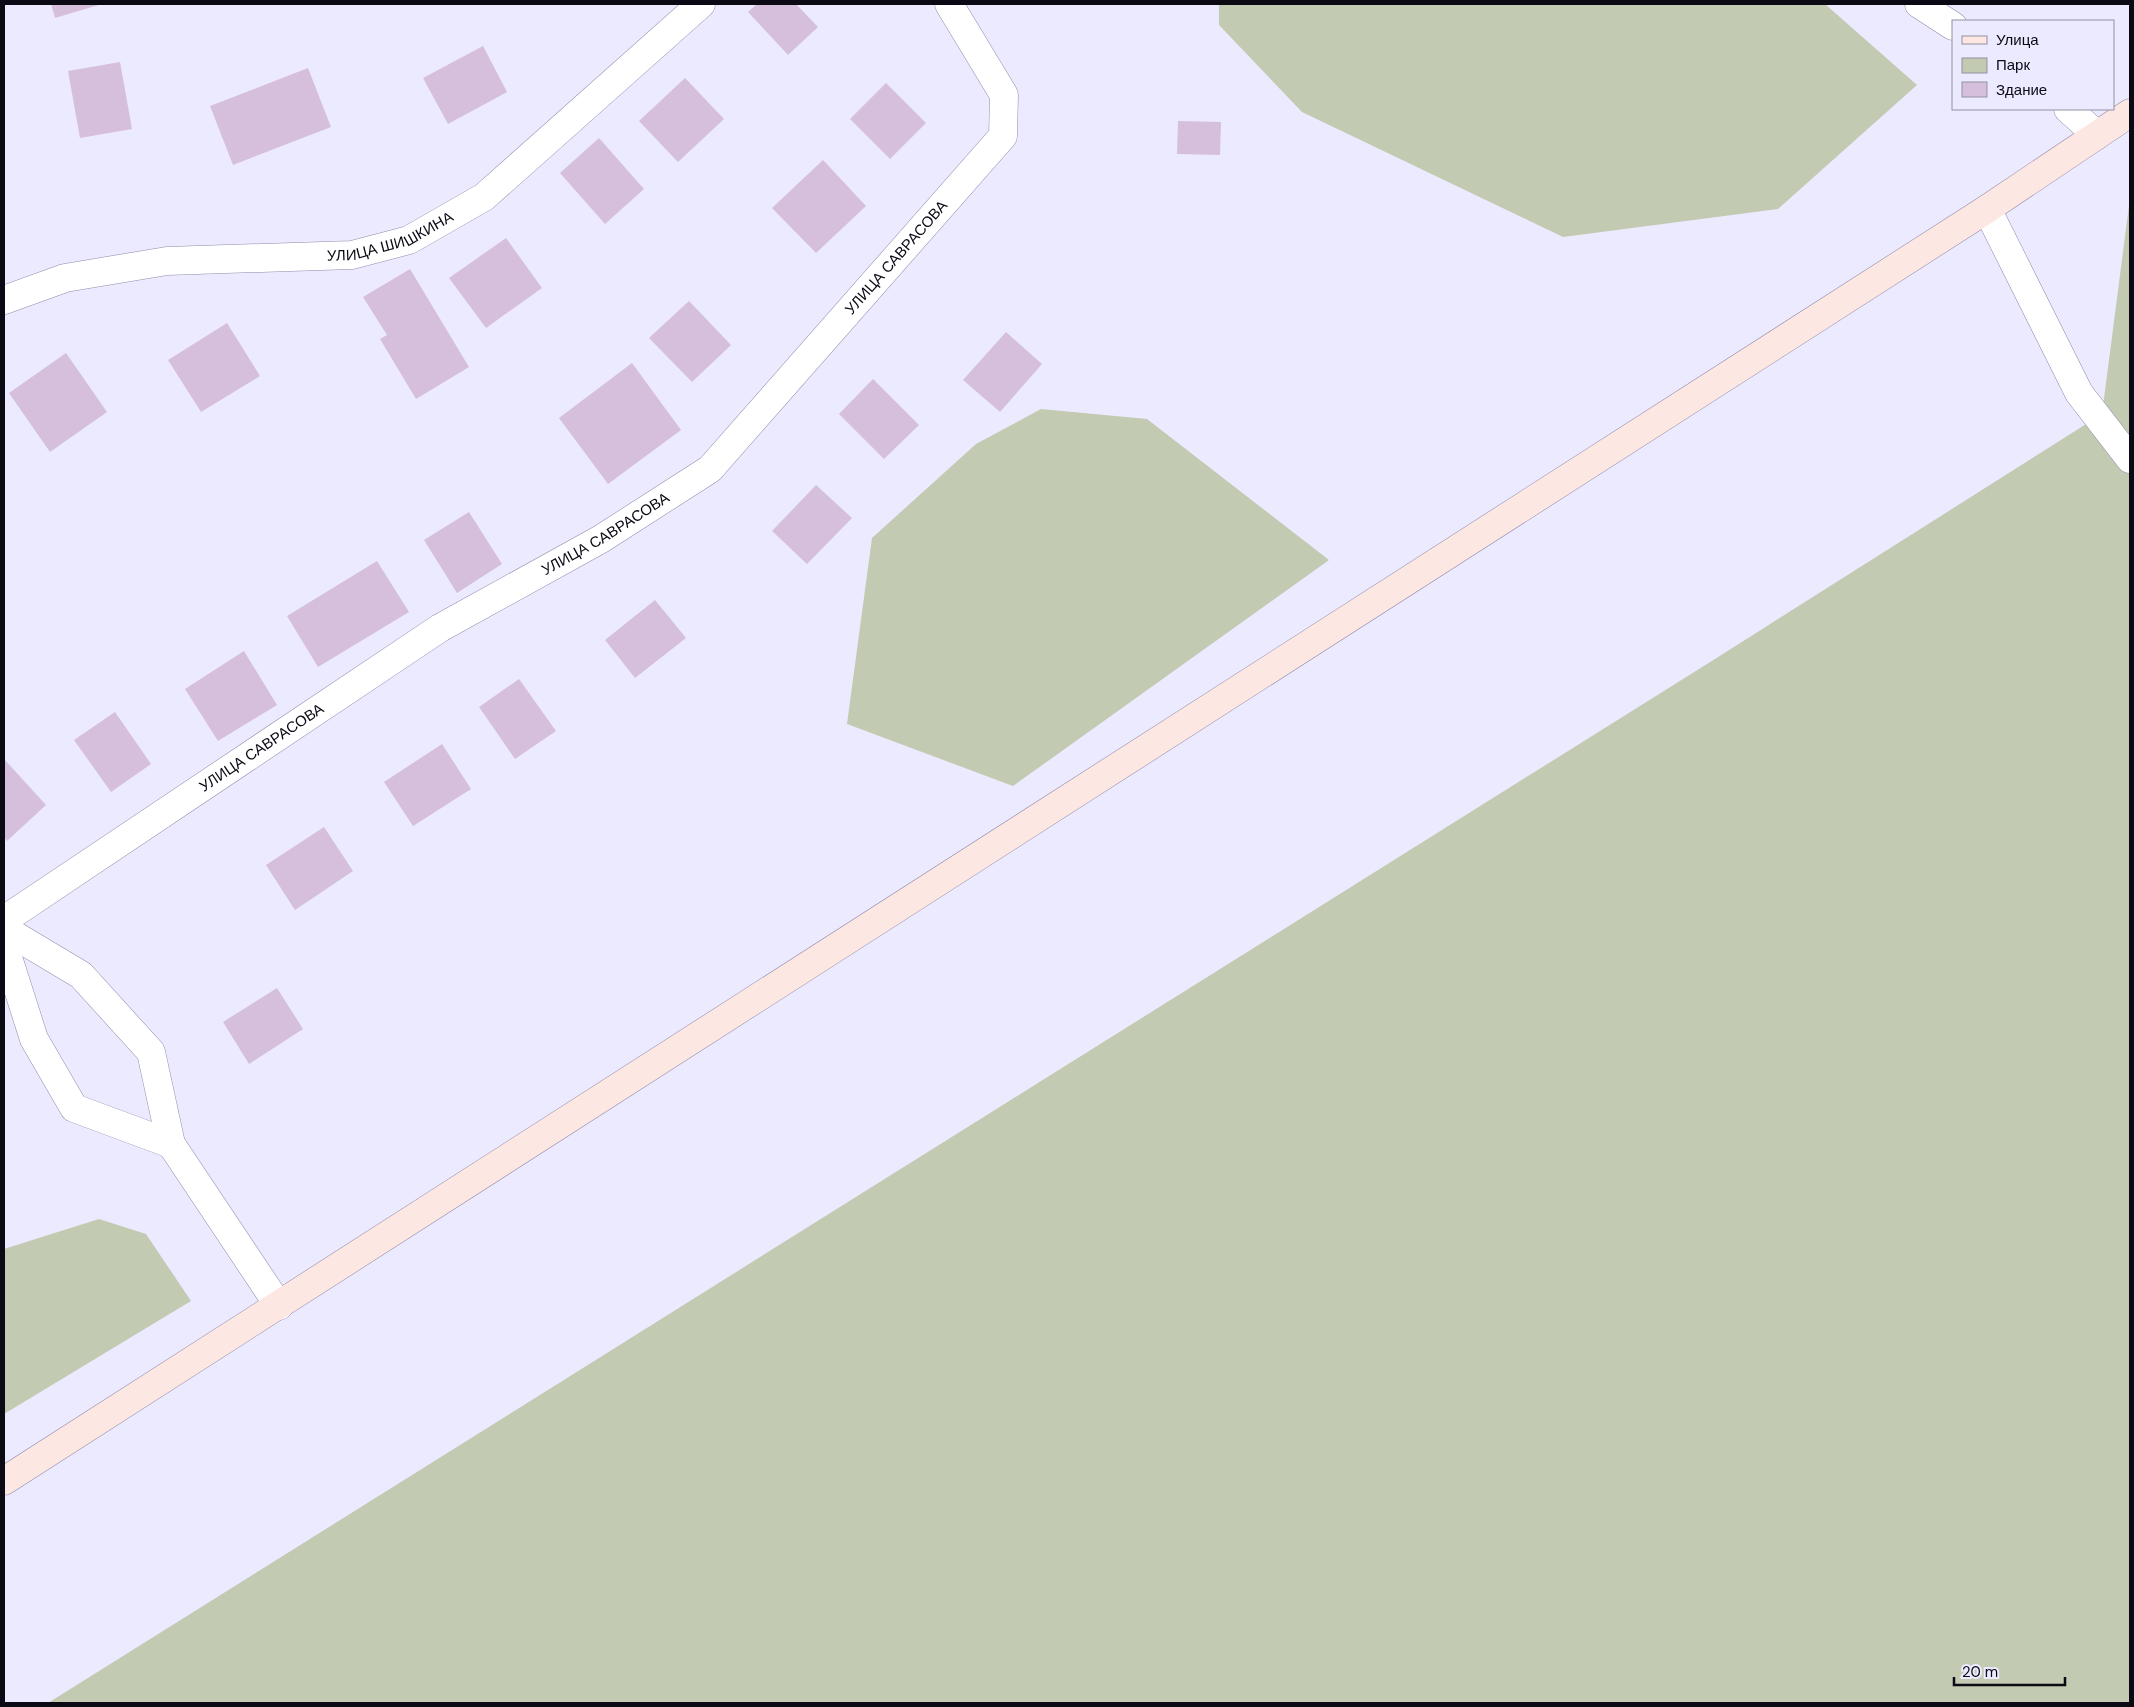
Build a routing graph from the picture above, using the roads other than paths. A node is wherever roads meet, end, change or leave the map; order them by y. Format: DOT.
graph roads {
  1 [pos="701,4"];
  2 [pos="948,4"];
  3 [pos="1919,4"];
  4 [pos="1952,25"];
  5 [pos="2069,110"];
  6 [pos="2130,113"];
  7 [pos="2097,135"];
  8 [pos="1987,209"];
  9 [pos="4,300"];
  10 [pos="2130,459"];
  11 [pos="4,920"];
  12 [pos="4,928"];
  13 [pos="4,945"];
  14 [pos="171,1144"];
  15 [pos="278,1306"];
  16 [pos="4,1481"];
  1 -- 9 [label="street, УЛИЦА ШИШКИНА"];
  2 -- 11 [label="street, УЛИЦА САВРАСОВА"];
  3 -- 4 [label="street"];
  5 -- 7 [label="street"];
  6 -- 7 [label="street"];
  7 -- 8 [label="street"];
  8 -- 10 [label="street"];
  8 -- 15 [label="street"];
  12 -- 14 [label="street"];
  13 -- 14 [label="street"];
  14 -- 15 [label="street"];
  15 -- 16 [label="street"];
}
